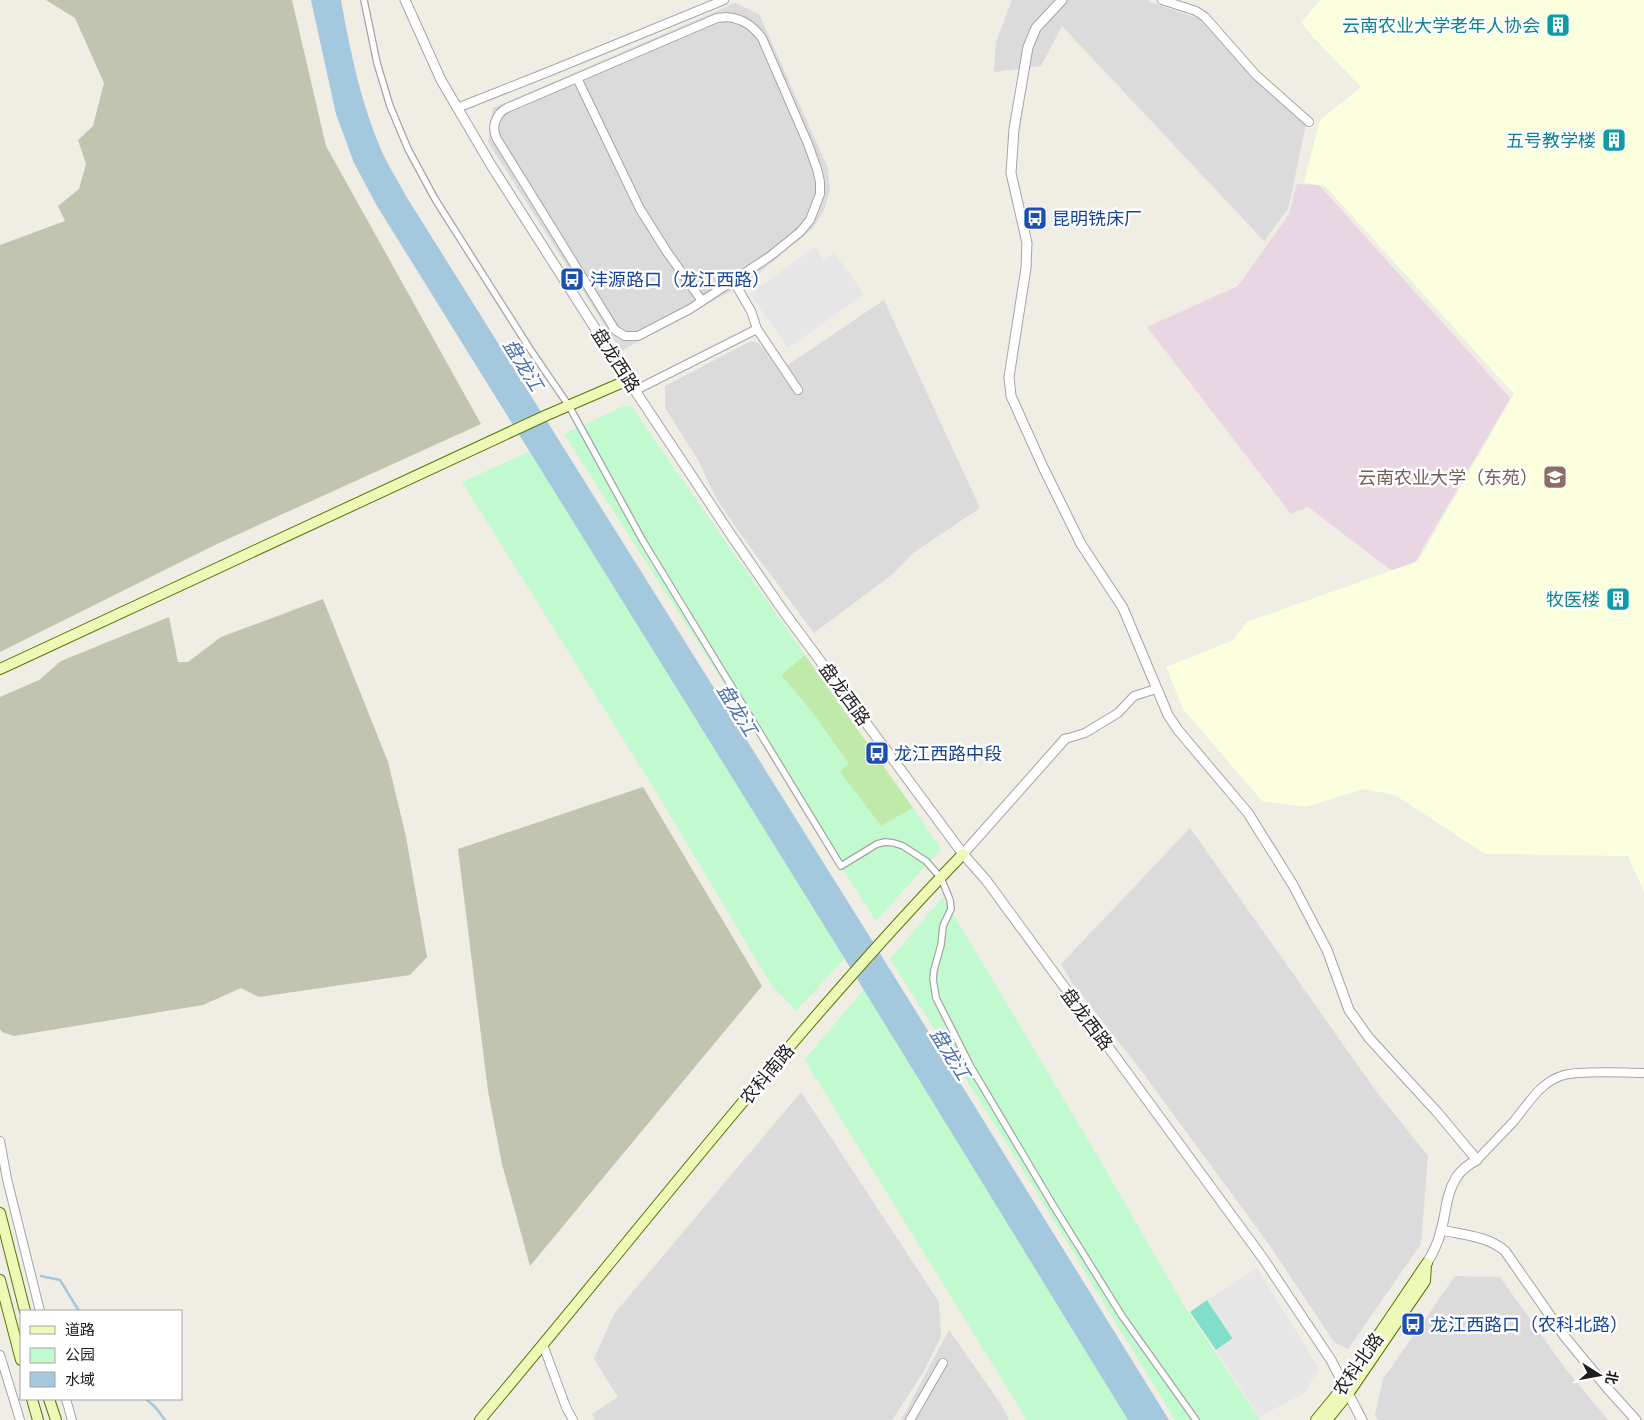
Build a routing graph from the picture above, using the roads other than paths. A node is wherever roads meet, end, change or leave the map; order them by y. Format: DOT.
graph roads {
  1 [pos="364,0"];
  2 [pos="405,0"];
  3 [pos="724,0"];
  4 [pos="1062,0"];
  5 [pos="1162,0"];
  6 [pos="577,78"];
  7 [pos="458,108"];
  8 [pos="1310,122"];
  9 [pos="733,280"];
  10 [pos="702,301"];
  11 [pos="757,328"];
  12 [pos="628,380"];
  13 [pos="636,390"];
  14 [pos="798,390"];
  15 [pos="569,406"];
  16 [pos="0,669"];
  17 [pos="1156,689"];
  18 [pos="1065,739"];
  19 [pos="964,854"];
  20 [pos="941,878"];
  21 [pos="1644,1073"];
  22 [pos="0,1141"];
  23 [pos="1476,1160"];
  24 [pos="0,1213"];
  25 [pos="1441,1230"];
  26 [pos="1427,1263"];
  27 [pos="0,1280"];
  28 [pos="25,1310"];
  29 [pos="40,1310"];
  30 [pos="543,1345"];
  31 [pos="0,1356"];
  32 [pos="20,1356"];
  33 [pos="943,1363"];
  34 [pos="1346,1390"];
  35 [pos="32,1400"];
  36 [pos="49,1400"];
  37 [pos="66,1400"];
  38 [pos="20,1420"];
  39 [pos="38,1420"];
  40 [pos="56,1420"];
  41 [pos="72,1420"];
  42 [pos="480,1420"];
  43 [pos="573,1420"];
  44 [pos="910,1420"];
  45 [pos="1196,1420"];
  46 [pos="1316,1420"];
  47 [pos="1327,1420"];
  48 [pos="1362,1420"];
  49 [pos="1636,1420"];
  1 -- 15 [label="street"];
  2 -- 7 [label="street, 盘龙西路"];
  3 -- 7 [label="street"];
  4 -- 17 [label="street"];
  5 -- 8 [label="street"];
  6 -- 9 [label="street"];
  6 -- 10 [label="street"];
  6 -- 10 [label="street"];
  7 -- 12 [label="street, 盘龙西路"];
  9 -- 10 [label="street"];
  9 -- 11 [label="street"];
  11 -- 13 [label="street"];
  11 -- 14 [label="street"];
  12 -- 13 [label="street, 盘龙西路"];
  12 -- 15 [label="main road"];
  13 -- 19 [label="street, 盘龙西路"];
  15 -- 16 [label="main road"];
  15 -- 20 [label="street"];
  17 -- 18 [label="street"];
  17 -- 23 [label="street"];
  18 -- 19 [label="street, 农科南路"];
  19 -- 20 [label="main road, 农科南路"];
  19 -- 34 [label="street, 盘龙西路"];
  20 -- 30 [label="main road, 农科南路"];
  20 -- 45 [label="street"];
  21 -- 23 [label="street"];
  22 -- 29 [label="street"];
  23 -- 25 [label="street"];
  24 -- 28 [label="main road"];
  25 -- 26 [label="street"];
  25 -- 49 [label="street"];
  26 -- 34 [label="main road, 农科北路"];
  27 -- 32 [label="main road"];
  30 -- 42 [label="main road, 农科南路"];
  30 -- 43 [label="street"];
  31 -- 38 [label="street"];
  33 -- 44 [label="street"];
  34 -- 46 [label="main road, 农科北路"];
  34 -- 47 [label="main road, 农科北路"];
  34 -- 48 [label="street, 盘龙西路"];
  35 -- 39 [label="main road"];
  36 -- 40 [label="main road"];
  37 -- 41 [label="street"];
}
